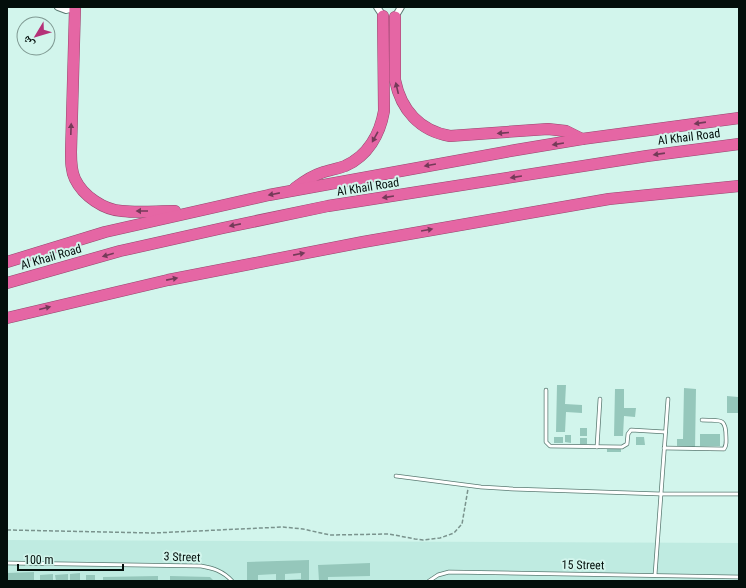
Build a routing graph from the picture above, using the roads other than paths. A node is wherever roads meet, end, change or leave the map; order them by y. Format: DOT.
graph roads {
  1 [pos="58,7"];
  2 [pos="400,7"];
  3 [pos="76,8"];
  4 [pos="381,10"];
  5 [pos="395,12"];
  6 [pos="739,118"];
  7 [pos="582,139"];
  8 [pos="739,144"];
  9 [pos="739,186"];
  10 [pos="291,191"];
  11 [pos="195,211"];
  12 [pos="7,262"];
  13 [pos="7,283"];
  14 [pos="7,318"];
  15 [pos="546,390"];
  16 [pos="600,399"];
  17 [pos="668,399"];
  18 [pos="702,420"];
  19 [pos="665,432"];
  20 [pos="597,447"];
  21 [pos="664,448"];
  22 [pos="396,476"];
  23 [pos="661,494"];
  24 [pos="739,494"];
  25 [pos="7,563"];
  26 [pos="655,576"];
  27 [pos="739,577"];
  28 [pos="232,581"];
  29 [pos="429,581"];
  1 -- 3 [label="street"];
  2 -- 5 [label="street"];
  11 -- 3 [label="highway, one-way"];
  4 -- 10 [label="highway, one-way"];
  7 -- 5 [label="highway, one-way"];
  6 -- 7 [label="highway, one-way"];
  7 -- 10 [label="highway, one-way"];
  8 -- 13 [label="highway, Al Khail Road, one-way"];
  14 -- 9 [label="highway, one-way"];
  10 -- 11 [label="highway, one-way"];
  11 -- 12 [label="highway"];
  15 -- 20 [label="lane"];
  16 -- 20 [label="lane"];
  17 -- 19 [label="lane"];
  18 -- 21 [label="lane"];
  19 -- 20 [label="lane"];
  19 -- 21 [label="lane"];
  21 -- 23 [label="lane"];
  22 -- 23 [label="lane"];
  23 -- 24 [label="lane"];
  23 -- 26 [label="lane"];
  25 -- 28 [label="lane, 3 Street"];
  26 -- 27 [label="lane, 15 Street"];
  26 -- 29 [label="lane, 15 Street"];
}
